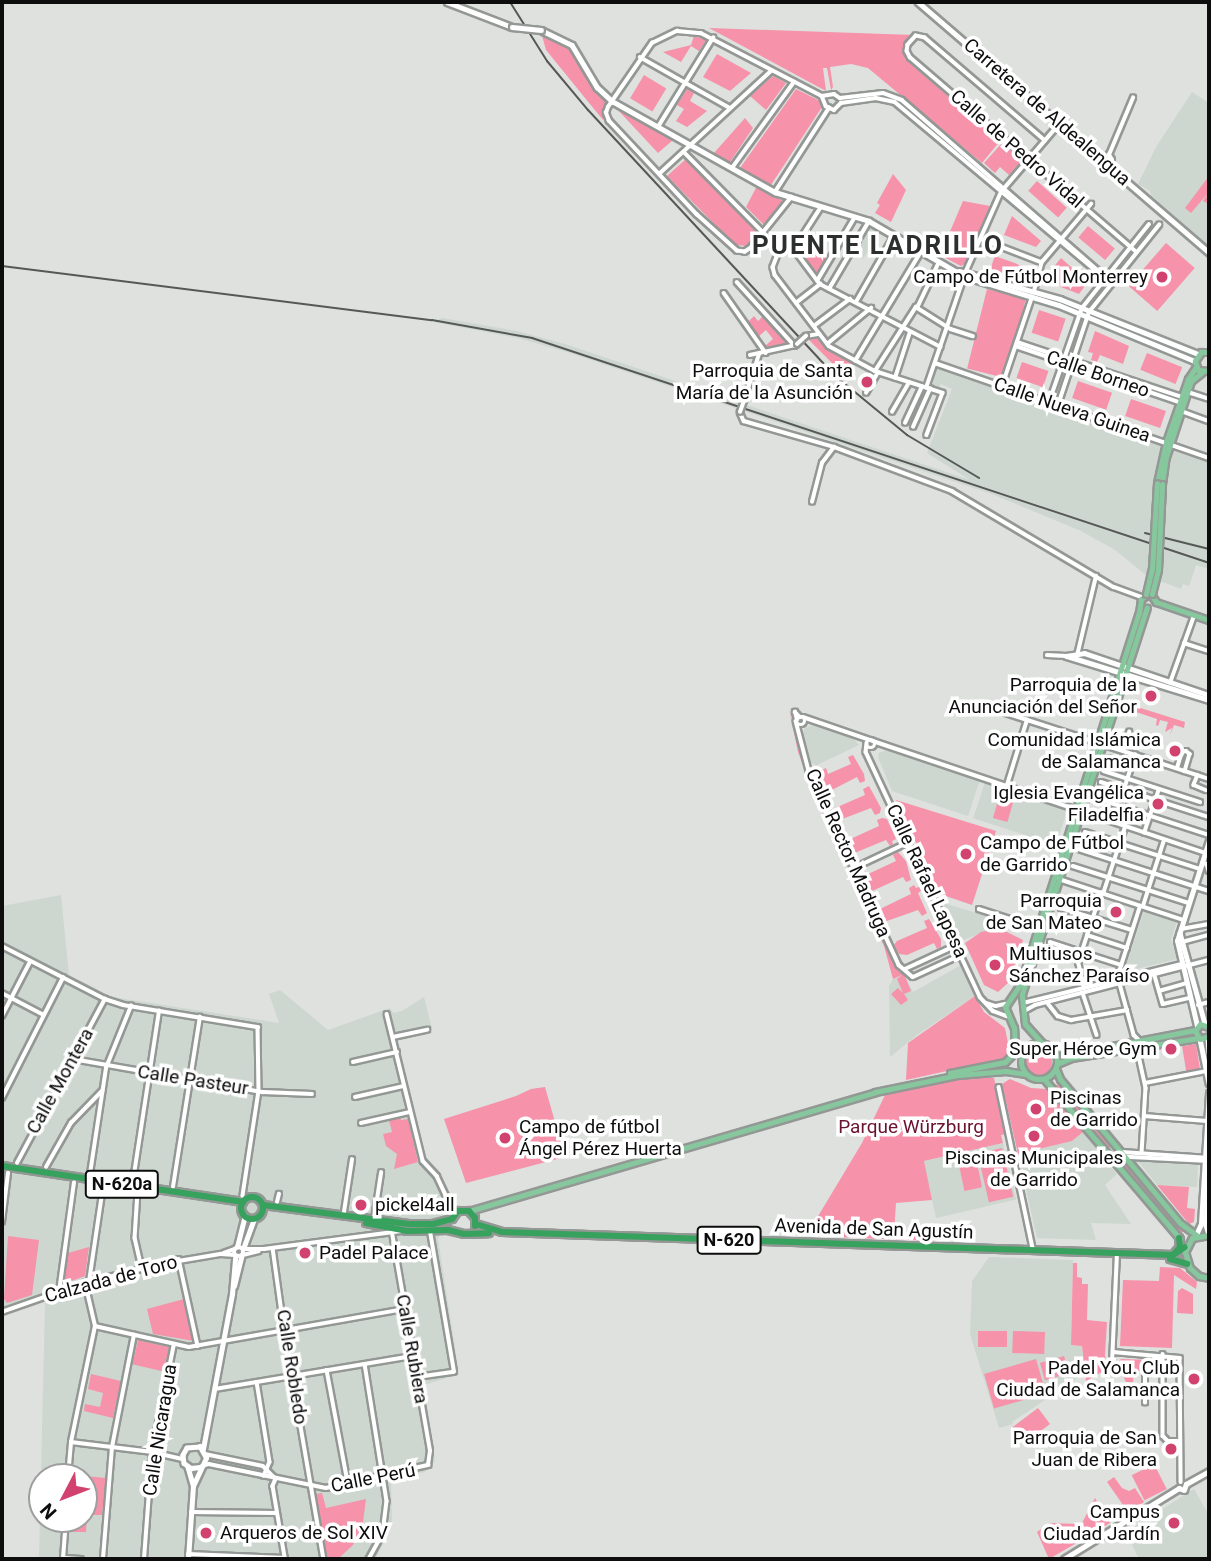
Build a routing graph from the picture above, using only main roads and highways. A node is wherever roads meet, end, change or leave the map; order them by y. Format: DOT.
graph roads {
  1 [pos="447,2"];
  2 [pos="918,2"];
  3 [pos="1209,252"];
  4 [pos="1088,314"];
  5 [pos="1209,352"];
  6 [pos="1198,354"];
  7 [pos="1195,364"];
  8 [pos="1202,372"];
  9 [pos="1209,372"];
  10 [pos="1168,443"];
  11 [pos="1145,600"];
  12 [pos="1156,602"];
  13 [pos="1209,620"];
  14 [pos="1066,656"];
  15 [pos="1123,670"];
  16 [pos="1209,698"];
  17 [pos="1208,849"];
  18 [pos="1040,930"];
  19 [pos="1186,966"];
  20 [pos="1194,997"];
  21 [pos="1009,1002"];
  22 [pos="1022,1002"];
  23 [pos="1025,1013"];
  24 [pos="1009,1018"];
  25 [pos="1207,1026"];
  26 [pos="1014,1028"];
  27 [pos="1196,1028"];
  28 [pos="1209,1037"];
  29 [pos="1199,1038"];
  30 [pos="1042,1043"];
  31 [pos="1139,1044"];
  32 [pos="1052,1048"];
  33 [pos="1209,1052"];
  34 [pos="1022,1054"];
  35 [pos="1057,1066"];
  36 [pos="949,1073"];
  37 [pos="1026,1074"];
  38 [pos="937,1078"];
  39 [pos="1044,1079"];
  40 [pos="1209,1083"];
  41 [pos="1209,1093"];
  42 [pos="1207,1159"];
  43 [pos="2,1166"];
  44 [pos="1209,1175"];
  45 [pos="243,1199"];
  46 [pos="263,1205"];
  47 [pos="484,1209"];
  48 [pos="469,1211"];
  49 [pos="322,1214"];
  50 [pos="245,1216"];
  51 [pos="452,1218"];
  52 [pos="254,1219"];
  53 [pos="476,1221"];
  54 [pos="1200,1226"];
  55 [pos="1187,1230"];
  56 [pos="455,1231"];
  57 [pos="502,1232"];
  58 [pos="468,1234"];
  59 [pos="1209,1235"];
  60 [pos="1196,1236"];
  61 [pos="1179,1238"];
  62 [pos="1185,1247"];
  63 [pos="239,1252"];
  64 [pos="1118,1253"];
  65 [pos="1173,1255"];
  66 [pos="1187,1264"];
  67 [pos="1209,1278"];
  68 [pos="204,1430"];
  69 [pos="193,1446"];
  70 [pos="204,1451"];
  71 [pos="201,1466"];
  72 [pos="188,1467"];
  73 [pos="1209,1471"];
  74 [pos="193,1486"];
  75 [pos="188,1557"];
  76 [pos="1064,1559"];
  1 -- 4 [label="main road, bridge"];
  2 -- 3 [label="main road, Carretera de Aldealengua"];
  4 -- 6 [label="main road"];
  4 -- 7 [label="main road"];
  5 -- 6 [label="main road"];
  6 -- 7 [label="main road"];
  7 -- 8 [label="main road"];
  7 -- 10 [label="main road"];
  8 -- 9 [label="main road"];
  8 -- 10 [label="main road"];
  10 -- 11 [label="main road, bridge"];
  11 -- 12 [label="main road"];
  11 -- 12 [label="main road"];
  11 -- 15 [label="main road"];
  12 -- 13 [label="main road"];
  14 -- 15 [label="main road"];
  15 -- 16 [label="main road"];
  15 -- 16 [label="main road"];
  15 -- 18 [label="main road"];
  17 -- 19 [label="main road"];
  18 -- 21 [label="main road"];
  18 -- 22 [label="main road"];
  19 -- 20 [label="main road"];
  19 -- 20 [label="main road"];
  20 -- 25 [label="main road"];
  20 -- 27 [label="main road"];
  21 -- 22 [label="main road"];
  21 -- 24 [label="main road"];
  22 -- 23 [label="main road"];
  23 -- 24 [label="main road"];
  23 -- 30 [label="main road"];
  24 -- 26 [label="main road"];
  25 -- 27 [label="main road"];
  26 -- 34 [label="main road"];
  26 -- 36 [label="main road"];
  27 -- 29 [label="main road"];
  27 -- 31 [label="main road"];
  28 -- 29 [label="main road"];
  28 -- 33 [label="main road"];
  29 -- 31 [label="main road"];
  29 -- 40 [label="main road"];
  30 -- 32 [label="main road"];
  30 -- 34 [label="main road"];
  31 -- 32 [label="main road"];
  31 -- 35 [label="main road"];
  32 -- 35 [label="main road"];
  34 -- 36 [label="main road"];
  34 -- 37 [label="main road"];
  35 -- 39 [label="main road"];
  35 -- 55 [label="main road"];
  36 -- 38 [label="main road"];
  37 -- 38 [label="main road"];
  37 -- 39 [label="main road"];
  38 -- 47 [label="main road"];
  39 -- 61 [label="main road"];
  41 -- 42 [label="main road"];
  42 -- 54 [label="main road"];
  43 -- 45 [label="highway, N-620a"];
  44 -- 59 [label="main road"];
  45 -- 46 [label="highway"];
  45 -- 50 [label="highway"];
  46 -- 49 [label="highway"];
  46 -- 52 [label="highway"];
  47 -- 48 [label="main road"];
  47 -- 53 [label="main road"];
  48 -- 51 [label="highway"];
  48 -- 53 [label="highway"];
  49 -- 51 [label="highway"];
  49 -- 56 [label="highway"];
  50 -- 52 [label="highway"];
  50 -- 63 [label="main road"];
  51 -- 56 [label="highway"];
  52 -- 63 [label="main road"];
  53 -- 57 [label="highway, Avenida de San Agustín / N-620"];
  53 -- 58 [label="highway"];
  54 -- 55 [label="main road"];
  54 -- 60 [label="main road"];
  55 -- 60 [label="main road"];
  56 -- 58 [label="highway, N-620"];
  57 -- 58 [label="highway, Avenida de San Agustín / N-620"];
  57 -- 64 [label="highway, Avenida de San Agustín / N-620"];
  59 -- 60 [label="main road"];
  60 -- 62 [label="main road"];
  61 -- 62 [label="main road"];
  61 -- 65 [label="highway"];
  62 -- 65 [label="highway"];
  62 -- 66 [label="main road"];
  63 -- 68 [label="main road"];
  64 -- 65 [label="highway, Avenida de San Agustín / N-620"];
  64 -- 66 [label="highway, Avenida de San Agustín / N-620"];
  66 -- 67 [label="main road"];
  68 -- 69 [label="main road"];
  68 -- 70 [label="main road"];
  69 -- 70 [label="main road"];
  69 -- 72 [label="main road"];
  70 -- 71 [label="main road"];
  71 -- 72 [label="main road"];
  71 -- 74 [label="main road"];
  72 -- 74 [label="main road"];
  73 -- 76 [label="main road"];
  74 -- 75 [label="main road"];
}
